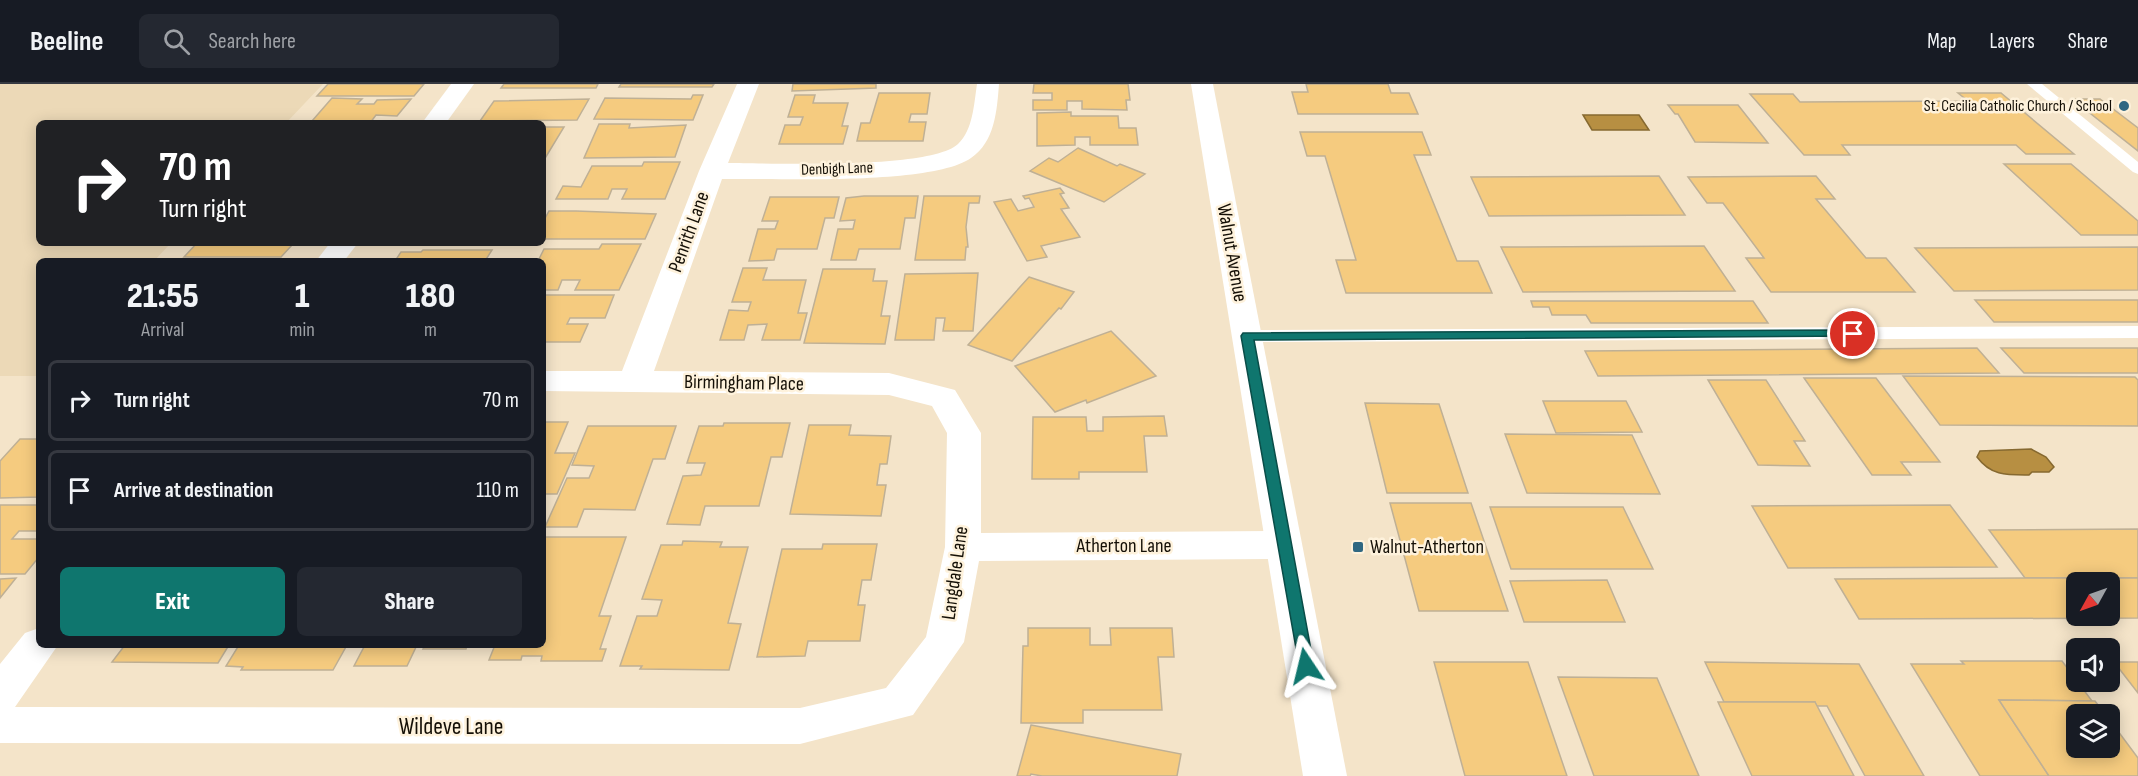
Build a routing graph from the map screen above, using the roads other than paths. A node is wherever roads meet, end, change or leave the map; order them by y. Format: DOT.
graph roads {
  1 [pos="463,84"];
  2 [pos="748,84"];
  3 [pos="988,84"];
  4 [pos="1202,84"];
  5 [pos="2034,84"];
  6 [pos="436,120"];
  7 [pos="2138,169"];
  8 [pos="712,171"];
  9 [pos="342,246"];
  10 [pos="332,258"];
  11 [pos="2138,332"];
  12 [pos="1247,336"];
  13 [pos="546,381"];
  14 [pos="634,382"];
  15 [pos="944,398"];
  16 [pos="1284,545"];
  17 [pos="963,547"];
  18 [pos="36,648"];
  19 [pos="0,695"];
  20 [pos="899,703"];
  21 [pos="0,725"];
  22 [pos="1325,776"];
  1 -- 6 [label="street"];
  2 -- 8 [label="street, Penrith Lane"];
  3 -- 8 [label="street, Denbigh Lane"];
  4 -- 12 [label="street, Walnut Avenue"];
  5 -- 7 [label="lane"];
  8 -- 14 [label="street, Penrith Lane"];
  9 -- 10 [label="street"];
  11 -- 12 [label="lane"];
  12 -- 16 [label="street, Walnut Avenue"];
  13 -- 14 [label="street, Birmingham Place"];
  14 -- 15 [label="street, Birmingham Place"];
  15 -- 17 [label="street, Langdale Lane"];
  16 -- 17 [label="street, Atherton Lane"];
  16 -- 22 [label="street, Walnut Avenue"];
  17 -- 20 [label="street, Langdale Lane"];
  18 -- 19 [label="street"];
  20 -- 21 [label="street, Wildeve Lane"];
}
